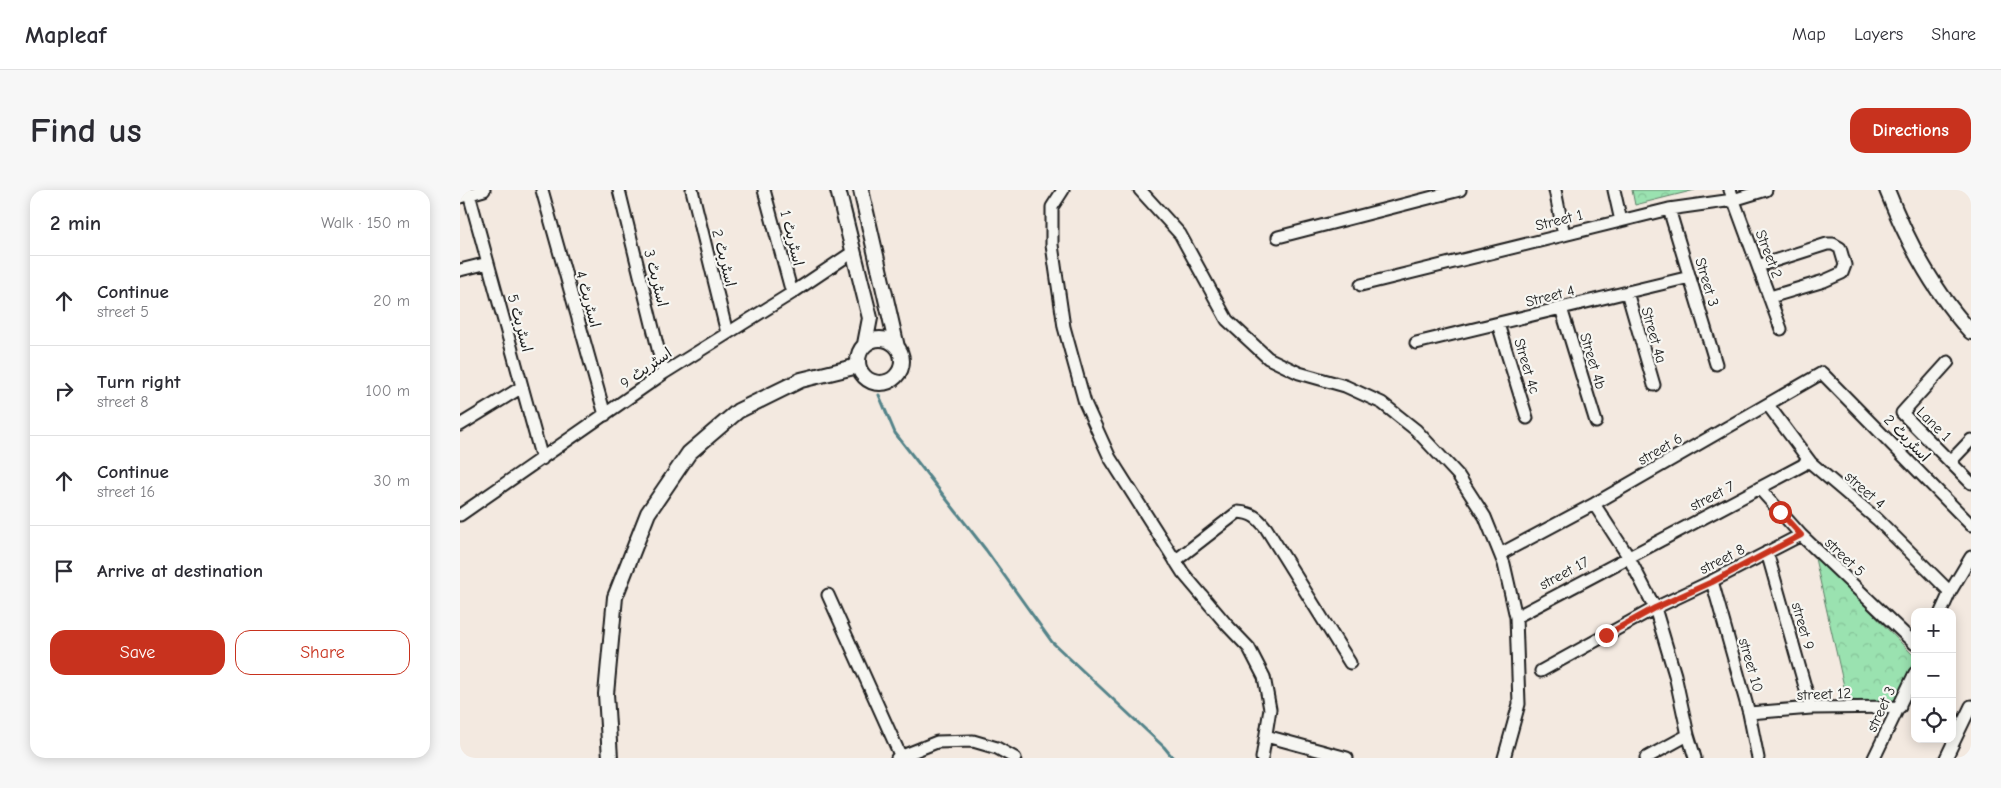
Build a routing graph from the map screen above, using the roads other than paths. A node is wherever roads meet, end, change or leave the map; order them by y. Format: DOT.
graph roads {
  1 [pos="484,190"];
  2 [pos="542,190"];
  3 [pos="619,190"];
  4 [pos="692,190"];
  5 [pos="764,190"];
  6 [pos="838,190"];
  7 [pos="861,190"];
  8 [pos="1063,190"];
  9 [pos="1140,190"];
  10 [pos="1460,190"];
  11 [pos="1555,190"];
  12 [pos="1614,190"];
  13 [pos="1766,190"];
  14 [pos="1888,190"];
  15 [pos="465,195"];
  16 [pos="1731,195"];
  17 [pos="1670,208"];
  18 [pos="1620,221"];
  19 [pos="1564,235"];
  20 [pos="1278,237"];
  21 [pos="852,252"];
  22 [pos="488,263"];
  23 [pos="1758,266"];
  24 [pos="460,270"];
  25 [pos="1690,277"];
  26 [pos="1361,285"];
  27 [pos="1626,292"];
  28 [pos="792,293"];
  29 [pos="1770,297"];
  30 [pos="1561,308"];
  31 [pos="1498,324"];
  32 [pos="1781,329"];
  33 [pos="1971,332"];
  34 [pos="728,334"];
  35 [pos="1416,343"];
  36 [pos="865,344"];
  37 [pos="897,347"];
  38 [pos="1948,362"];
  39 [pos="1716,364"];
  40 [pos="858,366"];
  41 [pos="1822,372"];
  42 [pos="664,373"];
  43 [pos="1654,385"];
  44 [pos="522,387"];
  45 [pos="1768,405"];
  46 [pos="605,415"];
  47 [pos="1527,418"];
  48 [pos="1596,422"];
  49 [pos="460,424"];
  50 [pos="1971,440"];
  51 [pos="542,459"];
  52 [pos="1808,459"];
  53 [pos="1950,462"];
  54 [pos="1971,483"];
  55 [pos="1759,488"];
  56 [pos="1594,504"];
  57 [pos="460,515"];
  58 [pos="1971,525"];
  59 [pos="1801,535"];
  60 [pos="1505,552"];
  61 [pos="1767,552"];
  62 [pos="1628,556"];
  63 [pos="1971,557"];
  64 [pos="1175,561"];
  65 [pos="1712,582"];
  66 [pos="1950,592"];
  67 [pos="828,595"];
  68 [pos="1655,608"];
  69 [pos="1943,608"];
  70 [pos="1516,617"];
  71 [pos="1911,640"];
  72 [pos="1350,663"];
  73 [pos="1541,671"];
  74 [pos="1911,682"];
  75 [pos="1971,706"];
  76 [pos="1900,707"];
  77 [pos="1811,708"];
  78 [pos="1749,713"];
  79 [pos="1688,735"];
  80 [pos="1266,736"];
  81 [pos="610,758"];
  82 [pos="899,758"];
  83 [pos="1015,758"];
  84 [pos="1262,758"];
  85 [pos="1347,758"];
  86 [pos="1504,758"];
  87 [pos="1646,758"];
  88 [pos="1695,758"];
  89 [pos="1758,758"];
  90 [pos="1874,758"];
  91 [pos="1946,758"];
  1 -- 15 [label="street"];
  2 -- 46 [label="street, اسٹریٹ 4"];
  3 -- 42 [label="street, اسٹریٹ 3"];
  4 -- 34 [label="street, اسٹریٹ 2"];
  5 -- 28 [label="street, اسٹریٹ 1"];
  6 -- 21 [label="street"];
  7 -- 37 [label="street"];
  8 -- 64 [label="street"];
  9 -- 60 [label="street"];
  10 -- 20 [label="street"];
  11 -- 19 [label="street"];
  12 -- 18 [label="street"];
  13 -- 16 [label="street, Street 1"];
  14 -- 33 [label="street"];
  15 -- 22 [label="street, اسٹریٹ 5"];
  16 -- 17 [label="street, Street 1"];
  16 -- 23 [label="street, Street 2"];
  17 -- 18 [label="street, Street 1"];
  17 -- 25 [label="street, Street 3"];
  18 -- 19 [label="street, Street 1"];
  19 -- 26 [label="street, Street 1"];
  21 -- 28 [label="street, اسٹریٹ 9"];
  21 -- 36 [label="street"];
  22 -- 24 [label="street"];
  22 -- 44 [label="street, اسٹریٹ 5"];
  23 -- 29 [label="street, Street 2"];
  23 -- 29 [label="street"];
  25 -- 27 [label="street, Street 4"];
  25 -- 39 [label="street, Street 3"];
  27 -- 30 [label="street, Street 4"];
  27 -- 43 [label="street, Street 4a"];
  28 -- 34 [label="street, اسٹریٹ 9"];
  29 -- 32 [label="street, Street 2"];
  30 -- 31 [label="street, Street 4"];
  30 -- 48 [label="street, Street 4b"];
  31 -- 35 [label="street, Street 4"];
  31 -- 47 [label="street, Street 4c"];
  34 -- 42 [label="street, اسٹریٹ 9"];
  36 -- 37 [label="street"];
  36 -- 40 [label="street"];
  37 -- 40 [label="street"];
  38 -- 53 [label="street, Lane 1"];
  40 -- 81 [label="street"];
  41 -- 45 [label="street, street 6"];
  41 -- 58 [label="street, اسٹریٹ 2"];
  42 -- 46 [label="street, اسٹریٹ 9"];
  44 -- 49 [label="street"];
  44 -- 51 [label="street, اسٹریٹ 5"];
  45 -- 52 [label="street, street 4"];
  45 -- 56 [label="street, street 6"];
  46 -- 51 [label="street, اسٹریٹ 9"];
  50 -- 53 [label="street"];
  51 -- 57 [label="street, اسٹریٹ 9"];
  52 -- 55 [label="street, street 7"];
  52 -- 66 [label="street, street 4"];
  53 -- 54 [label="street, Lane 1"];
  55 -- 59 [label="street, street 5"];
  55 -- 62 [label="street, street 7"];
  56 -- 60 [label="street, street 6"];
  56 -- 62 [label="street"];
  59 -- 61 [label="street, street 8"];
  59 -- 71 [label="street, street 5"];
  60 -- 70 [label="street"];
  61 -- 65 [label="street, street 8"];
  61 -- 77 [label="street, street 9"];
  62 -- 68 [label="street"];
  62 -- 70 [label="street, street 17"];
  63 -- 66 [label="street"];
  64 -- 72 [label="street"];
  64 -- 80 [label="street"];
  65 -- 68 [label="street, street 8"];
  65 -- 78 [label="street, street 10"];
  66 -- 69 [label="street"];
  67 -- 82 [label="street"];
  68 -- 73 [label="street, street 8"];
  68 -- 79 [label="street"];
  70 -- 86 [label="street"];
  74 -- 76 [label="street, street 3"];
  75 -- 91 [label="street"];
  76 -- 77 [label="street, street 12"];
  76 -- 90 [label="street, street 3"];
  77 -- 78 [label="street, street 12"];
  78 -- 89 [label="street, street 10"];
  79 -- 87 [label="street"];
  79 -- 88 [label="street"];
  80 -- 84 [label="street"];
  80 -- 85 [label="street"];
  82 -- 83 [label="street"];
}
